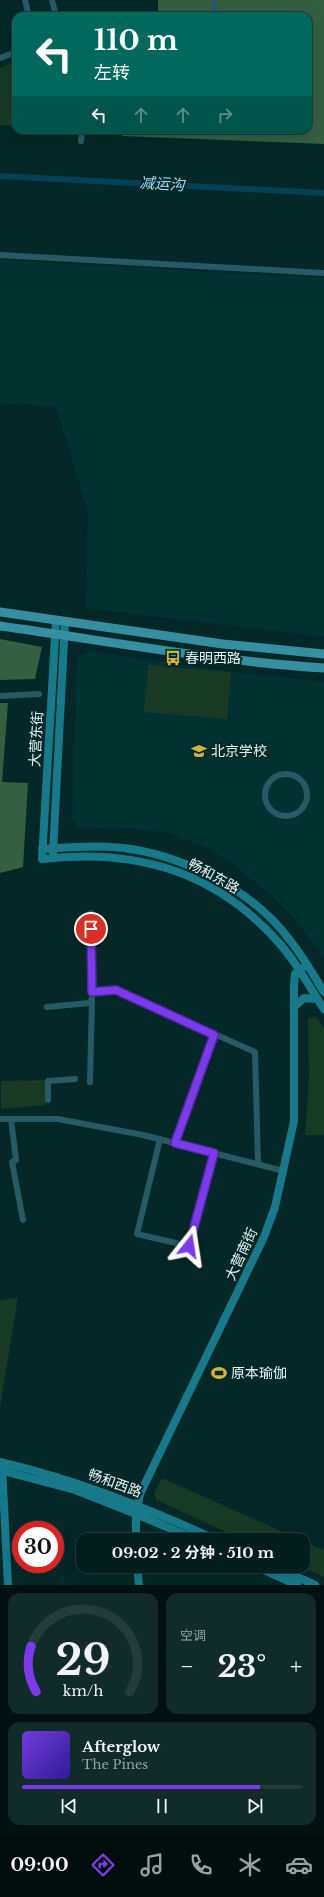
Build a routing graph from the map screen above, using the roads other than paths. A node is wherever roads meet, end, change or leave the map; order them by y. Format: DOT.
graph roads {
  1 [pos="25,0"];
  2 [pos="52,0"];
  3 [pos="214,0"];
  4 [pos="28,12"];
  5 [pos="55,12"];
  6 [pos="215,12"];
  7 [pos="12,54"];
  8 [pos="0,58"];
  9 [pos="82,134"];
  10 [pos="81,141"];
  11 [pos="0,255"];
  12 [pos="324,273"];
  13 [pos="0,612"];
  14 [pos="61,621"];
  15 [pos="0,626"];
  16 [pos="60,634"];
  17 [pos="324,654"];
  18 [pos="324,668"];
  19 [pos="39,694"];
  20 [pos="0,696"];
  21 [pos="266,789"];
  22 [pos="42,849"];
  23 [pos="53,849"];
  24 [pos="52,858"];
  25 [pos="42,859"];
  26 [pos="91,914"];
  27 [pos="306,964"];
  28 [pos="298,970"];
  29 [pos="92,992"];
  30 [pos="324,992"];
  31 [pos="92,999"];
  32 [pos="318,999"];
  33 [pos="46,1007"];
  34 [pos="294,1007"];
  35 [pos="324,1009"];
  36 [pos="214,1035"];
  37 [pos="75,1079"];
  38 [pos="90,1082"];
  39 [pos="48,1100"];
  40 [pos="11,1119"];
  41 [pos="0,1120"];
  42 [pos="160,1139"];
  43 [pos="175,1143"];
  44 [pos="214,1153"];
  45 [pos="258,1164"];
  46 [pos="284,1171"];
  47 [pos="23,1220"];
  48 [pos="1,1466"];
  49 [pos="137,1504"];
  50 [pos="136,1514"];
  51 [pos="136,1533"];
  52 [pos="181,1533"];
  53 [pos="201,1533"];
  54 [pos="138,1573"];
  55 [pos="270,1573"];
  56 [pos="288,1573"];
  57 [pos="8,1585"];
  58 [pos="139,1585"];
  59 [pos="297,1585"];
  60 [pos="315,1585"];
  1 -- 4 [label="street"];
  2 -- 5 [label="street"];
  3 -- 6 [label="street"];
  7 -- 8 [label="street"];
  9 -- 10 [label="street"];
  11 -- 12 [label="street"];
  13 -- 14 [label="main road"];
  14 -- 16 [label="main road, 大营东街"];
  14 -- 17 [label="main road"];
  15 -- 16 [label="main road"];
  16 -- 18 [label="main road"];
  16 -- 22 [label="main road, 大营东街"];
  16 -- 23 [label="main road, 大营东街"];
  19 -- 20 [label="street"];
  21 -- 21 [label="street"];
  22 -- 23 [label="main road, 畅和东路"];
  22 -- 25 [label="main road, 大营东街"];
  23 -- 24 [label="main road, 大营东街"];
  23 -- 27 [label="main road, 畅和东路"];
  24 -- 25 [label="main road, 畅和东路"];
  24 -- 28 [label="main road, 畅和东路"];
  26 -- 29 [label="street"];
  27 -- 28 [label="main road"];
  27 -- 30 [label="main road, 畅和东路"];
  28 -- 32 [label="main road, 畅和东路"];
  28 -- 34 [label="main road, 大营南街"];
  29 -- 31 [label="street"];
  29 -- 36 [label="street"];
  31 -- 33 [label="street"];
  31 -- 38 [label="street"];
  32 -- 34 [label="main road"];
  32 -- 35 [label="main road, 畅和东路"];
  34 -- 46 [label="main road, 大营南街"];
  36 -- 43 [label="street"];
  36 -- 45 [label="street"];
  37 -- 39 [label="street"];
  40 -- 41 [label="street"];
  40 -- 42 [label="street"];
  40 -- 47 [label="street"];
  42 -- 43 [label="street"];
  42 -- 44 [label="street"];
  43 -- 44 [label="street"];
  44 -- 45 [label="street"];
  45 -- 46 [label="street"];
  46 -- 49 [label="main road, 大营南街"];
  48 -- 49 [label="main road, 畅和西路"];
  48 -- 50 [label="main road, 畅和西路"];
  48 -- 57 [label="main road"];
  49 -- 50 [label="main road, 大营南街"];
  49 -- 53 [label="main road, 畅和西路"];
  50 -- 51 [label="main road, 大营南街"];
  50 -- 52 [label="main road, 畅和西路"];
  54 -- 58 [label="main road"];
  55 -- 59 [label="main road"];
  56 -- 60 [label="main road"];
}
